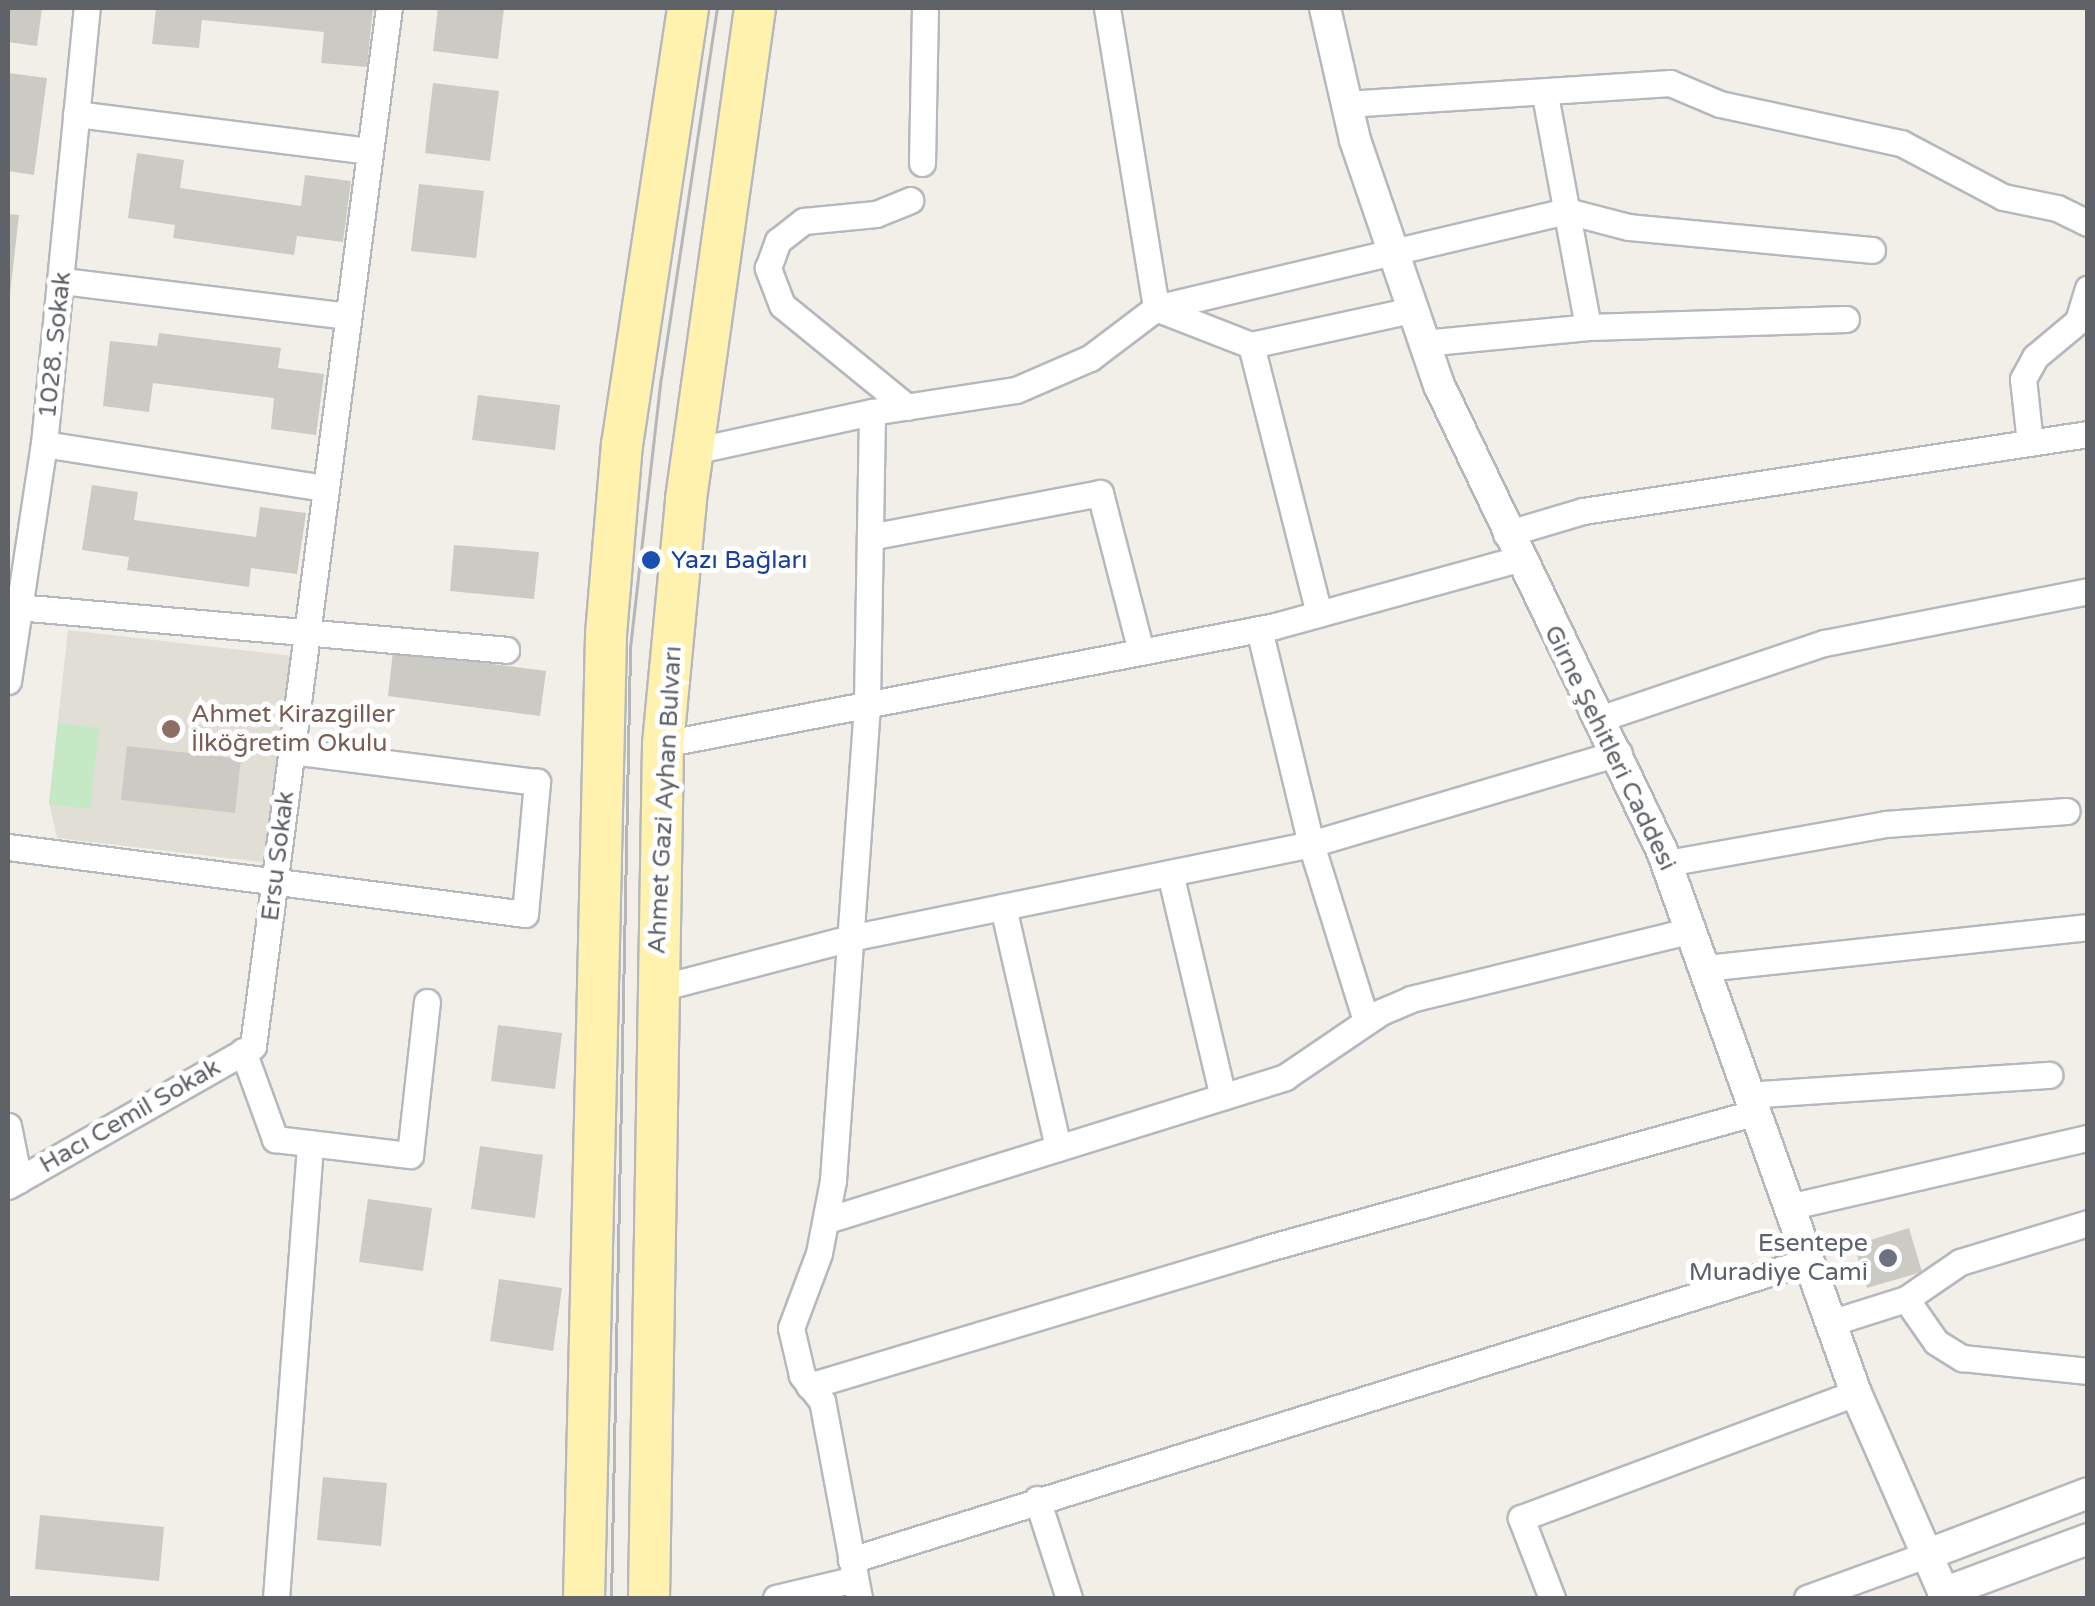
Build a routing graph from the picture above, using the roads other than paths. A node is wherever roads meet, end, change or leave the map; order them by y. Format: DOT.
graph roads {
  1 [pos="88,8"];
  2 [pos="389,8"];
  3 [pos="688,8"];
  4 [pos="756,8"];
  5 [pos="924,8"];
  6 [pos="1108,8"];
  7 [pos="1325,8"];
  8 [pos="1545,95"];
  9 [pos="1346,104"];
  10 [pos="76,114"];
  11 [pos="370,150"];
  12 [pos="922,163"];
  13 [pos="910,200"];
  14 [pos="1567,211"];
  15 [pos="2088,222"];
  16 [pos="1872,250"];
  17 [pos="1393,252"];
  18 [pos="63,281"];
  19 [pos="2088,288"];
  20 [pos="1156,308"];
  21 [pos="1412,310"];
  22 [pos="348,316"];
  23 [pos="1846,319"];
  24 [pos="1588,326"];
  25 [pos="1423,343"];
  26 [pos="1251,346"];
  27 [pos="907,407"];
  28 [pos="872,412"];
  29 [pos="2088,434"];
  30 [pos="2030,443"];
  31 [pos="44,444"];
  32 [pos="692,451"];
  33 [pos="326,488"];
  34 [pos="870,536"];
  35 [pos="1512,547"];
  36 [pos="2088,591"];
  37 [pos="17,607"];
  38 [pos="1319,614"];
  39 [pos="1259,629"];
  40 [pos="307,632"];
  41 [pos="506,650"];
  42 [pos="1141,651"];
  43 [pos="8,682"];
  44 [pos="867,701"];
  45 [pos="1602,718"];
  46 [pos="662,744"];
  47 [pos="292,752"];
  48 [pos="1618,753"];
  49 [pos="2066,810"];
  50 [pos="1311,844"];
  51 [pos="8,846"];
  52 [pos="1667,862"];
  53 [pos="1170,873"];
  54 [pos="274,882"];
  55 [pos="1003,907"];
  56 [pos="2088,928"];
  57 [pos="1692,930"];
  58 [pos="850,938"];
  59 [pos="1705,968"];
  60 [pos="656,989"];
  61 [pos="427,1002"];
  62 [pos="1366,1022"];
  63 [pos="248,1048"];
  64 [pos="2049,1075"];
  65 [pos="1223,1096"];
  66 [pos="1750,1104"];
  67 [pos="8,1126"];
  68 [pos="2088,1138"];
  69 [pos="310,1143"];
  70 [pos="1058,1148"];
  71 [pos="14,1183"];
  72 [pos="1788,1207"];
  73 [pos="827,1220"];
  74 [pos="2088,1223"];
  75 [pos="1808,1261"];
  76 [pos="1906,1299"];
  77 [pos="1830,1323"];
  78 [pos="2088,1371"];
  79 [pos="809,1386"];
  80 [pos="1856,1393"];
  81 [pos="2088,1493"];
  82 [pos="1038,1499"];
  83 [pos="2088,1539"];
  84 [pos="1926,1555"];
  85 [pos="855,1580"];
  86 [pos="1944,1596"];
  87 [pos="276,1598"];
  88 [pos="584,1598"];
  89 [pos="649,1598"];
  90 [pos="776,1598"];
  91 [pos="1068,1598"];
  92 [pos="1552,1598"];
  93 [pos="1807,1598"];
  1 -- 10 [label="street, 1028. Sokak"];
  2 -- 11 [label="street, Ersu Sokak"];
  3 -- 88 [label="main road"];
  4 -- 32 [label="main road, Ahmet Gazi Ayhan Bulvarı"];
  5 -- 12 [label="street"];
  6 -- 20 [label="street"];
  7 -- 9 [label="street, Girne Şehitleri Caddesi"];
  8 -- 9 [label="street"];
  8 -- 14 [label="street"];
  8 -- 15 [label="street"];
  9 -- 17 [label="street, Girne Şehitleri Caddesi"];
  10 -- 11 [label="street"];
  10 -- 18 [label="street, 1028. Sokak"];
  11 -- 22 [label="street, Ersu Sokak"];
  13 -- 27 [label="street"];
  14 -- 16 [label="street"];
  14 -- 17 [label="street"];
  14 -- 24 [label="street"];
  17 -- 20 [label="street"];
  17 -- 21 [label="street, Girne Şehitleri Caddesi"];
  18 -- 22 [label="street"];
  18 -- 31 [label="street, 1028. Sokak"];
  19 -- 30 [label="street"];
  20 -- 26 [label="street"];
  20 -- 27 [label="street"];
  21 -- 25 [label="street, Girne Şehitleri Caddesi"];
  21 -- 26 [label="street"];
  22 -- 33 [label="street, Ersu Sokak"];
  23 -- 24 [label="street"];
  24 -- 25 [label="street"];
  25 -- 35 [label="street, Girne Şehitleri Caddesi"];
  26 -- 38 [label="street"];
  27 -- 28 [label="street"];
  28 -- 32 [label="street"];
  28 -- 34 [label="street"];
  29 -- 30 [label="street"];
  30 -- 35 [label="street"];
  31 -- 33 [label="street"];
  31 -- 37 [label="street, 1028. Sokak"];
  32 -- 46 [label="main road, Ahmet Gazi Ayhan Bulvarı"];
  33 -- 40 [label="street, Ersu Sokak"];
  34 -- 42 [label="street"];
  34 -- 44 [label="street"];
  35 -- 38 [label="street"];
  35 -- 45 [label="street, Girne Şehitleri Caddesi"];
  36 -- 45 [label="street"];
  37 -- 40 [label="street"];
  37 -- 43 [label="street, 1028. Sokak"];
  38 -- 39 [label="street"];
  39 -- 42 [label="street"];
  39 -- 50 [label="street"];
  40 -- 41 [label="street"];
  40 -- 47 [label="street, Ersu Sokak"];
  42 -- 44 [label="street"];
  44 -- 46 [label="street"];
  44 -- 58 [label="street"];
  45 -- 48 [label="street, Girne Şehitleri Caddesi"];
  46 -- 60 [label="main road, Ahmet Gazi Ayhan Bulvarı"];
  47 -- 54 [label="street, Ersu Sokak"];
  47 -- 54 [label="street"];
  48 -- 50 [label="street"];
  48 -- 52 [label="street, Girne Şehitleri Caddesi"];
  49 -- 52 [label="street"];
  50 -- 53 [label="street"];
  50 -- 62 [label="street"];
  51 -- 54 [label="street"];
  52 -- 57 [label="street, Girne Şehitleri Caddesi"];
  53 -- 55 [label="street"];
  53 -- 65 [label="street"];
  54 -- 63 [label="street, Ersu Sokak"];
  55 -- 58 [label="street"];
  55 -- 70 [label="street"];
  56 -- 59 [label="street"];
  57 -- 59 [label="street, Girne Şehitleri Caddesi"];
  57 -- 62 [label="street"];
  58 -- 60 [label="street"];
  58 -- 73 [label="street"];
  59 -- 66 [label="street, Girne Şehitleri Caddesi"];
  60 -- 89 [label="main road, Ahmet Gazi Ayhan Bulvarı"];
  61 -- 69 [label="street"];
  62 -- 65 [label="street"];
  63 -- 69 [label="street"];
  63 -- 71 [label="street, Hacı Cemil Sokak"];
  64 -- 66 [label="street"];
  65 -- 70 [label="street"];
  66 -- 72 [label="street, Girne Şehitleri Caddesi"];
  66 -- 79 [label="street"];
  67 -- 71 [label="street"];
  68 -- 72 [label="street"];
  69 -- 87 [label="street"];
  70 -- 73 [label="street"];
  72 -- 75 [label="street, Girne Şehitleri Caddesi"];
  73 -- 79 [label="street"];
  74 -- 76 [label="street"];
  75 -- 77 [label="street, Girne Şehitleri Caddesi"];
  75 -- 82 [label="street"];
  76 -- 77 [label="street"];
  76 -- 78 [label="street"];
  77 -- 80 [label="street, Girne Şehitleri Caddesi"];
  79 -- 85 [label="street"];
  80 -- 84 [label="street, Girne Şehitleri Caddesi"];
  80 -- 92 [label="street"];
  81 -- 84 [label="street"];
  82 -- 85 [label="street"];
  82 -- 91 [label="street"];
  83 -- 86 [label="street"];
  84 -- 86 [label="street, Girne Şehitleri Caddesi"];
  84 -- 93 [label="street"];
  85 -- 90 [label="street"];
}
